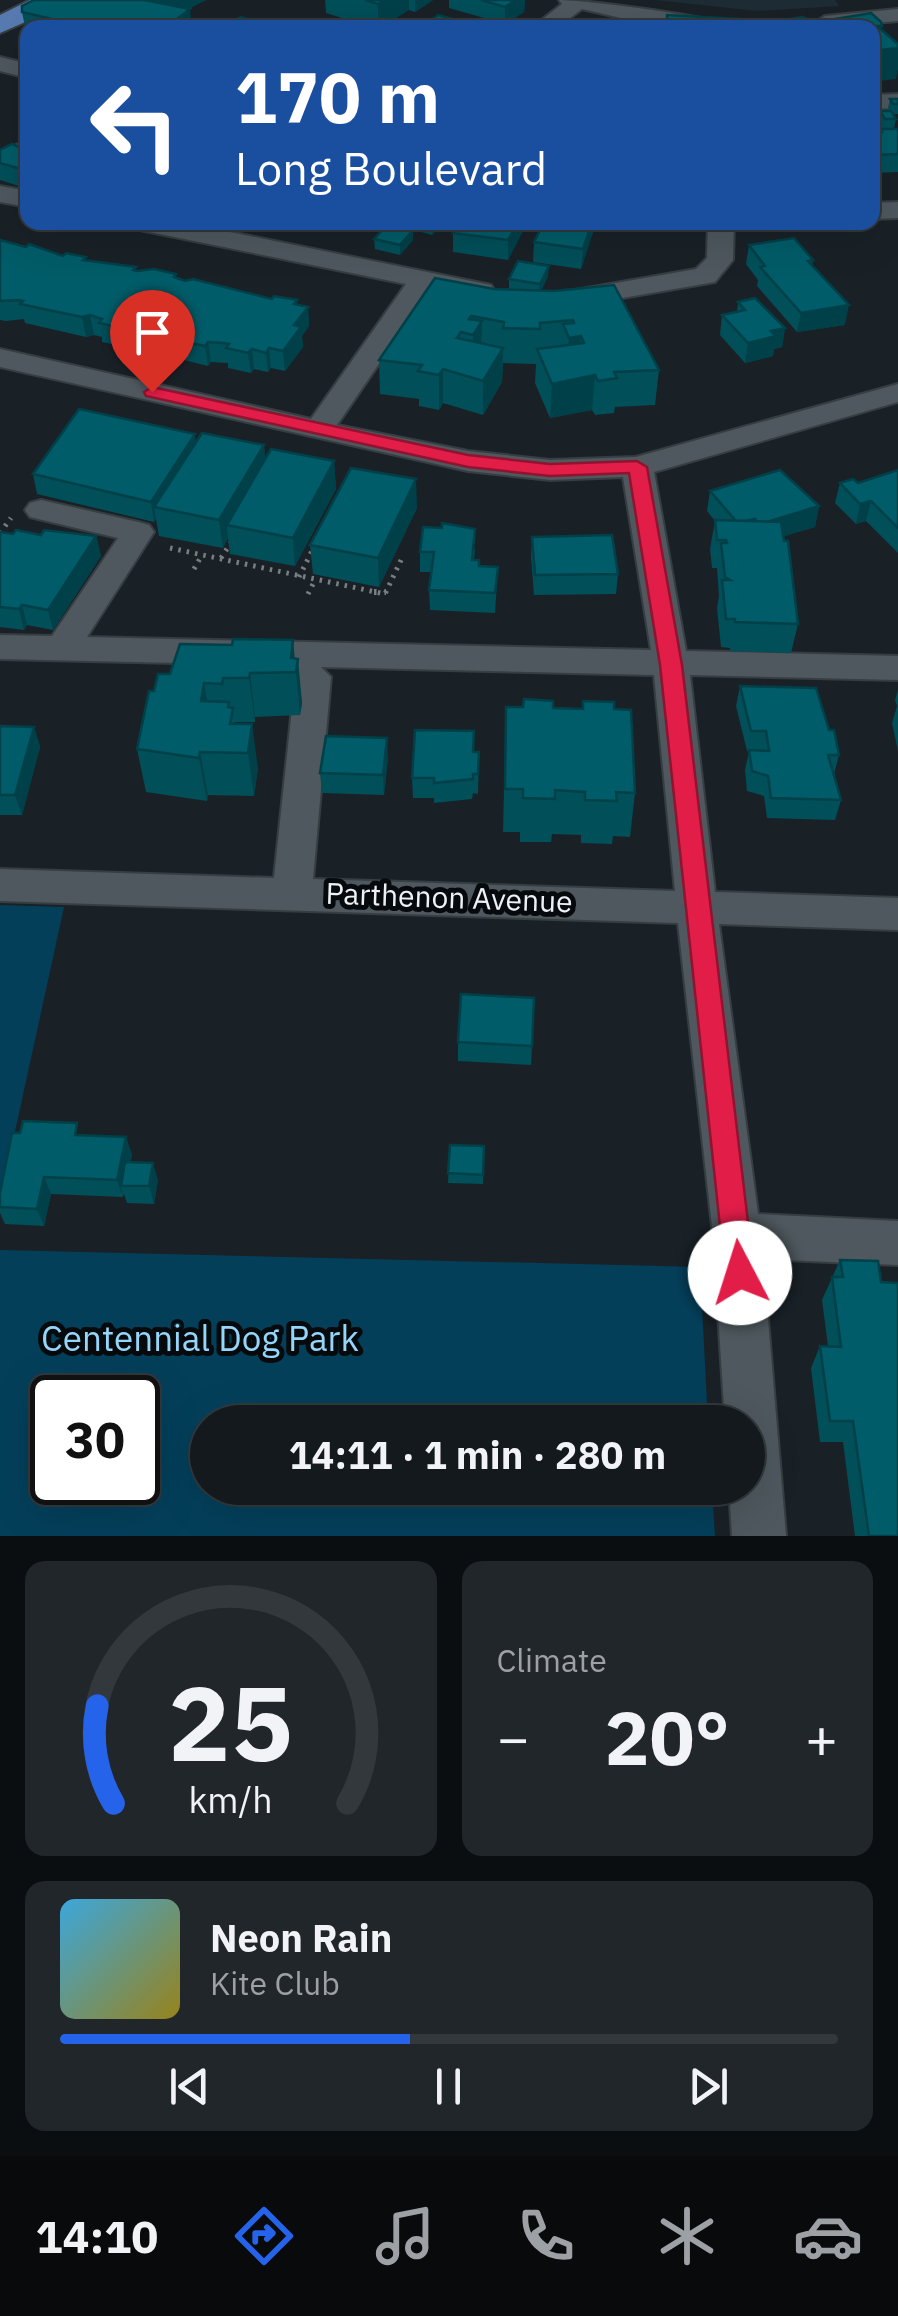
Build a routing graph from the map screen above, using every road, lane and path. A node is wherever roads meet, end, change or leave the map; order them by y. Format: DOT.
graph roads {
  1 [pos="52,0"];
  2 [pos="577,1"];
  3 [pos="889,16"];
  4 [pos="552,20"];
  5 [pos="662,20"];
  6 [pos="848,20"];
  7 [pos="0,24"];
  8 [pos="898,34"];
  9 [pos="178,230"];
  10 [pos="721,230"];
  11 [pos="422,281"];
  12 [pos="509,296"];
  13 [pos="540,300"];
  14 [pos="0,358"];
  15 [pos="898,393"];
  16 [pos="318,430"];
  17 [pos="637,467"];
  18 [pos="30,509"];
  19 [pos="242,526"];
  20 [pos="0,533"];
  21 [pos="316,544"];
  22 [pos="170,548"];
  23 [pos="202,554"];
  24 [pos="222,558"];
  25 [pos="402,558"];
  26 [pos="194,569"];
  27 [pos="299,577"];
  28 [pos="315,580"];
  29 [pos="308,594"];
  30 [pos="0,647"];
  31 [pos="60,649"];
  32 [pos="189,653"];
  33 [pos="671,665"];
  34 [pos="898,668"];
  35 [pos="0,885"];
  36 [pos="292,893"];
  37 [pos="696,906"];
  38 [pos="898,914"];
  39 [pos="737,1235"];
  40 [pos="898,1243"];
  41 [pos="759,1536"];
  1 -- 7 [label="main road"];
  2 -- 4 [label="street"];
  2 -- 5 [label="street"];
  3 -- 6 [label="street"];
  3 -- 8 [label="street"];
  9 -- 11 [label="street"];
  10 -- 13 [label="street"];
  11 -- 12 [label="street"];
  11 -- 16 [label="street"];
  14 -- 16 [label="street"];
  15 -- 17 [label="street"];
  16 -- 17 [label="street"];
  17 -- 33 [label="street"];
  18 -- 20 [label="path"];
  18 -- 31 [label="street"];
  19 -- 24 [label="path"];
  21 -- 27 [label="path"];
  22 -- 23 [label="path"];
  23 -- 24 [label="path"];
  23 -- 26 [label="path"];
  24 -- 27 [label="path"];
  25 -- 28 [label="path"];
  27 -- 28 [label="path"];
  28 -- 29 [label="path"];
  30 -- 31 [label="street"];
  31 -- 32 [label="street"];
  32 -- 33 [label="street"];
  32 -- 36 [label="street"];
  33 -- 34 [label="street"];
  33 -- 37 [label="street"];
  35 -- 36 [label="street, Parthenon Avenue"];
  36 -- 37 [label="street, Parthenon Avenue"];
  37 -- 38 [label="street, Parthenon Avenue"];
  37 -- 39 [label="street"];
  39 -- 40 [label="street"];
  39 -- 41 [label="street"];
}
